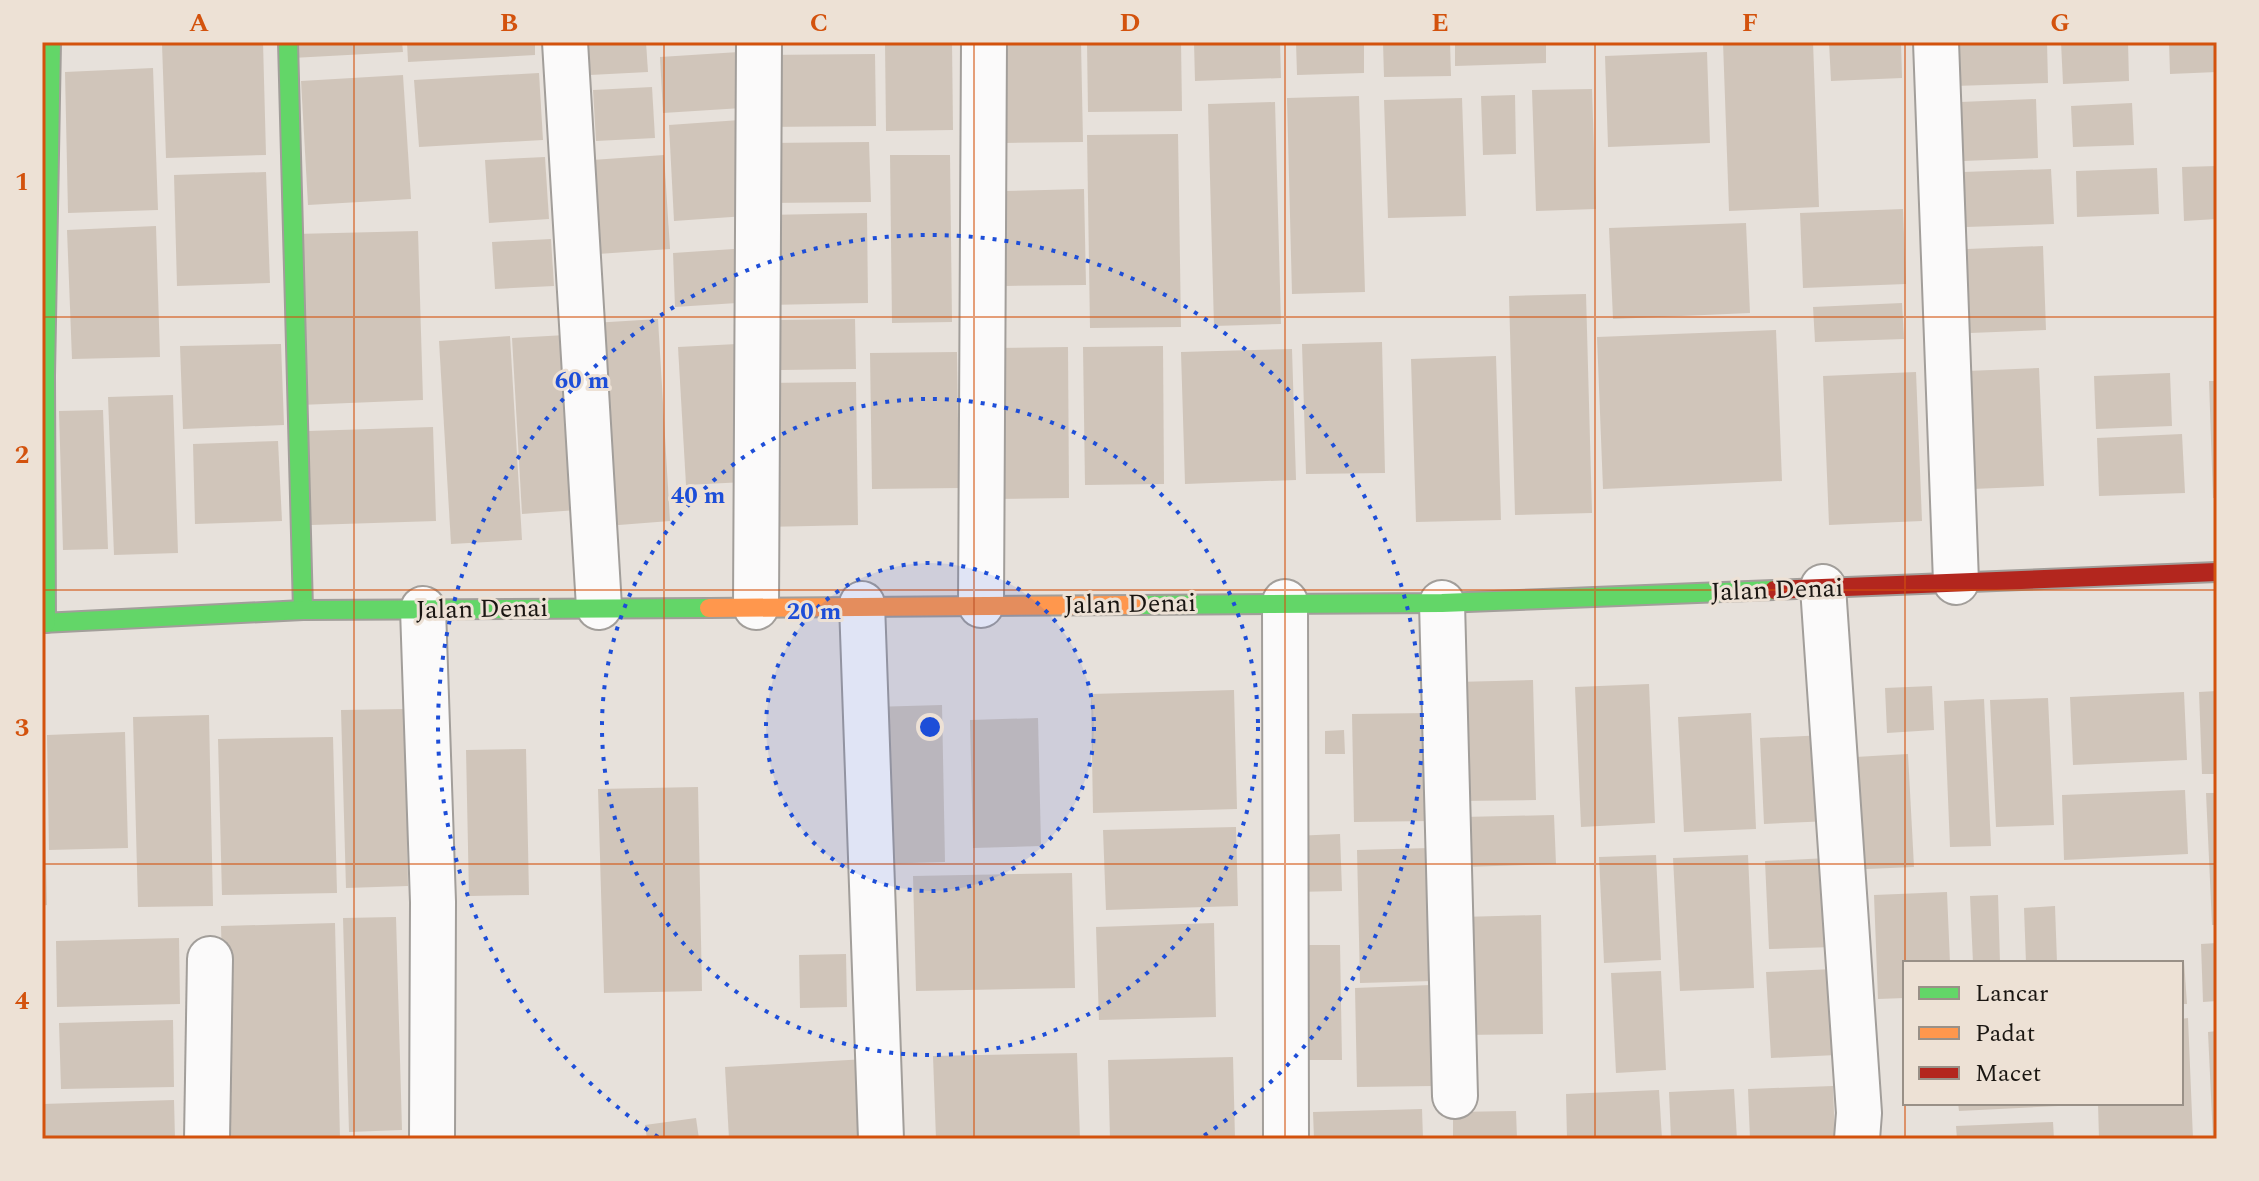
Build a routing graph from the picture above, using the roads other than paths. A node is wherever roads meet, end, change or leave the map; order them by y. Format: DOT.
graph roads {
  1 [pos="51,42"];
  2 [pos="288,42"];
  3 [pos="565,42"];
  4 [pos="759,42"];
  5 [pos="984,42"];
  6 [pos="1936,42"];
  7 [pos="2217,572"];
  8 [pos="1956,582"];
  9 [pos="1823,587"];
  10 [pos="1285,602"];
  11 [pos="1442,603"];
  12 [pos="862,604"];
  13 [pos="981,605"];
  14 [pos="599,607"];
  15 [pos="756,607"];
  16 [pos="423,609"];
  17 [pos="303,610"];
  18 [pos="44,623"];
  19 [pos="210,959"];
  20 [pos="1455,1096"];
  21 [pos="207,1139"];
  22 [pos="432,1139"];
  23 [pos="881,1139"];
  24 [pos="1286,1139"];
  25 [pos="1857,1139"];
  1 -- 18 [label="main road"];
  2 -- 17 [label="main road"];
  3 -- 14 [label="street"];
  4 -- 15 [label="street"];
  5 -- 13 [label="street"];
  6 -- 8 [label="street"];
  7 -- 8 [label="main road, Jalan Denai"];
  8 -- 9 [label="main road, Jalan Denai"];
  9 -- 11 [label="main road, Jalan Denai"];
  9 -- 25 [label="street"];
  10 -- 11 [label="main road, Jalan Denai"];
  10 -- 13 [label="main road, Jalan Denai"];
  10 -- 24 [label="street"];
  11 -- 20 [label="street"];
  12 -- 13 [label="main road, Jalan Denai"];
  12 -- 15 [label="main road, Jalan Denai"];
  12 -- 23 [label="street"];
  14 -- 15 [label="main road, Jalan Denai"];
  14 -- 16 [label="main road, Jalan Denai"];
  16 -- 17 [label="main road, Jalan Denai"];
  16 -- 22 [label="street"];
  17 -- 18 [label="main road, Jalan Denai"];
  19 -- 21 [label="street"];
}
